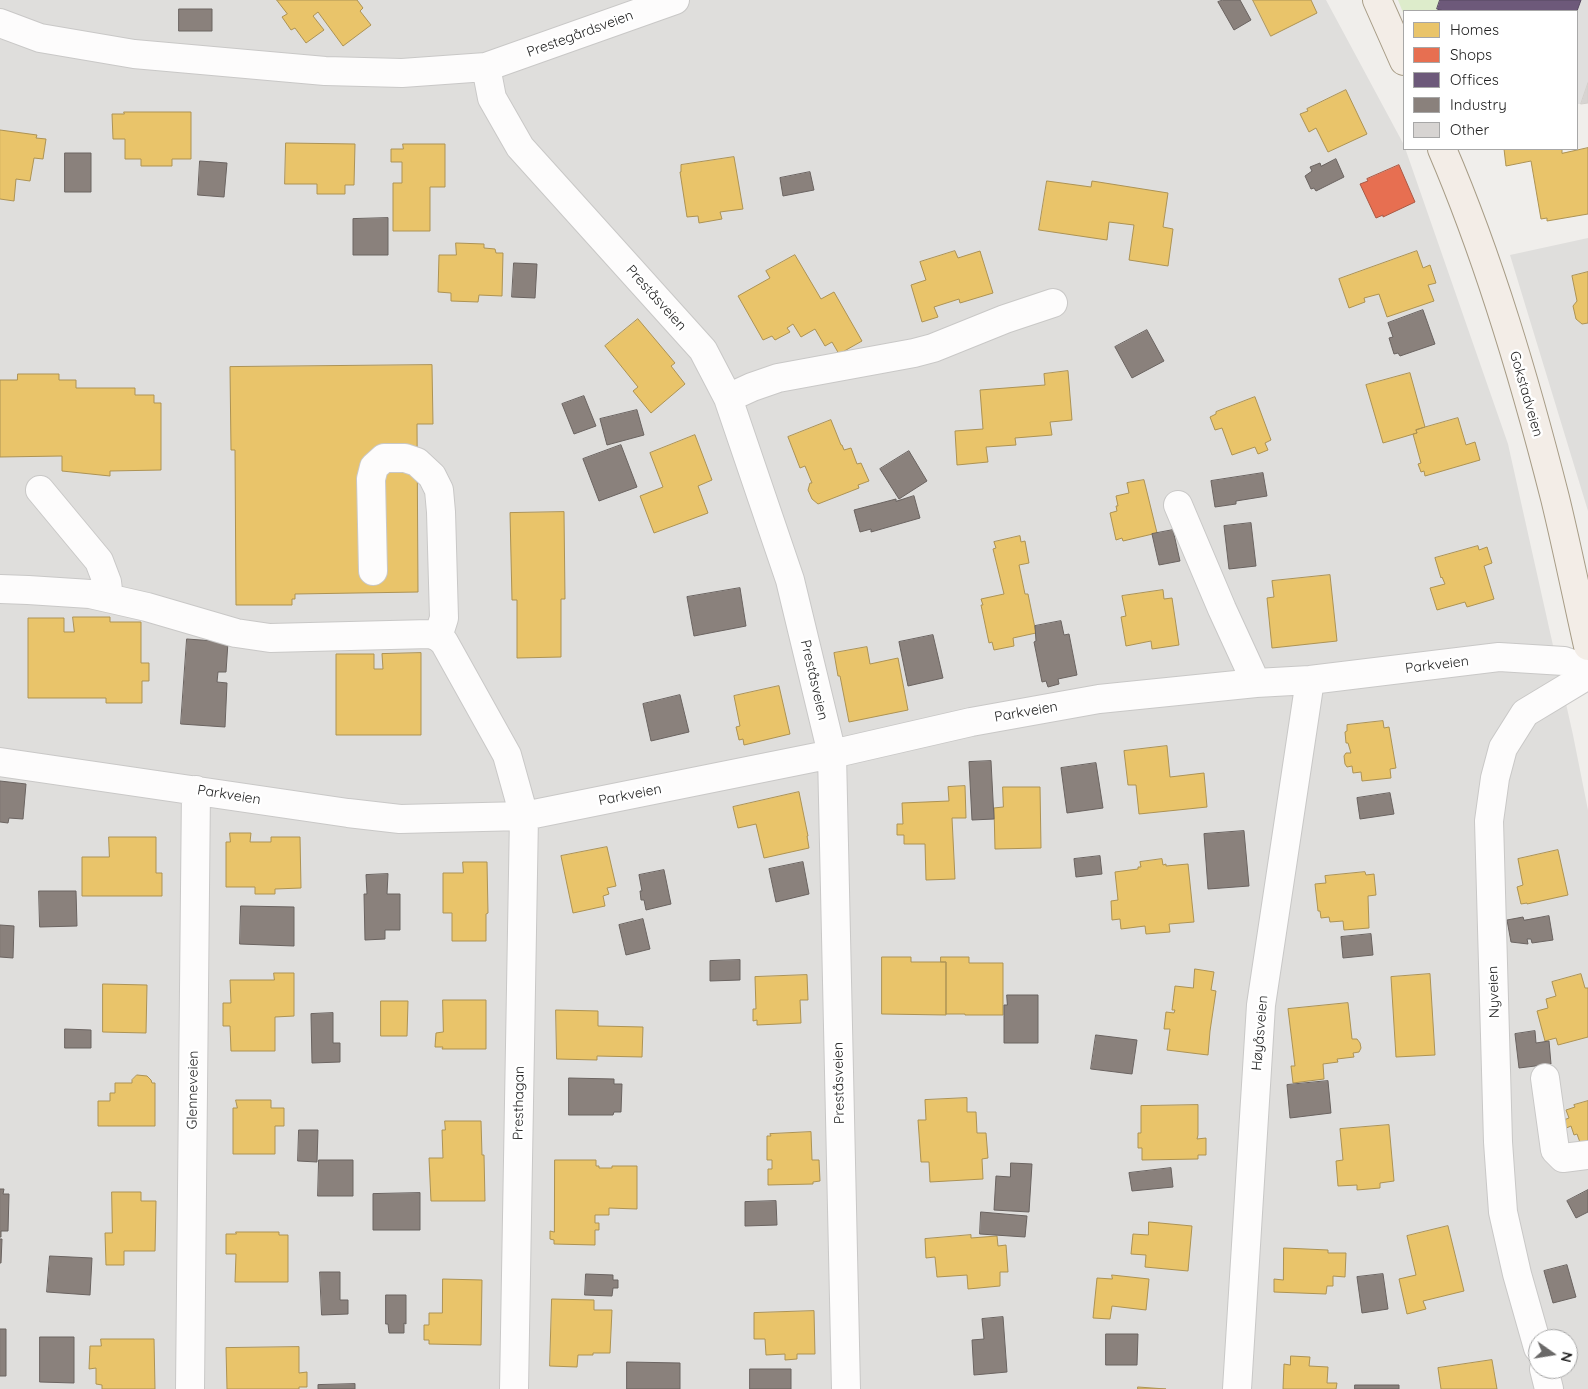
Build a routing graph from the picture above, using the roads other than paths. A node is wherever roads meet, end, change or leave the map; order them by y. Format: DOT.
graph roads {
  1 [pos="675,0"];
  2 [pos="1377,0"];
  3 [pos="0,23"];
  4 [pos="1403,59"];
  5 [pos="486,67"];
  6 [pos="1442,150"];
  7 [pos="1053,303"];
  8 [pos="728,398"];
  9 [pos="40,490"];
  10 [pos="1178,505"];
  11 [pos="373,571"];
  12 [pos="0,590"];
  13 [pos="109,598"];
  14 [pos="438,637"];
  15 [pos="1588,646"];
  16 [pos="1588,669"];
  17 [pos="1588,675"];
  18 [pos="1310,680"];
  19 [pos="1256,684"];
  20 [pos="832,754"];
  21 [pos="0,762"];
  22 [pos="196,790"];
  23 [pos="524,816"];
  24 [pos="1545,1078"];
  25 [pos="1588,1155"];
  26 [pos="1533,1329"];
  27 [pos="190,1389"];
  28 [pos="514,1389"];
  29 [pos="846,1389"];
  30 [pos="1237,1389"];
  1 -- 5 [label="street, Prestegårdsveien"];
  2 -- 4 [label="main road"];
  3 -- 5 [label="street, Prestegårdsveien"];
  5 -- 8 [label="street, Preståsveien"];
  6 -- 15 [label="main road, Gokstadveien"];
  7 -- 8 [label="street"];
  8 -- 20 [label="street, Preståsveien"];
  9 -- 13 [label="street"];
  10 -- 19 [label="street"];
  11 -- 14 [label="street"];
  12 -- 13 [label="street"];
  13 -- 14 [label="street"];
  14 -- 23 [label="street, Presthagan"];
  16 -- 18 [label="street, Parkveien"];
  17 -- 26 [label="street, Nyveien"];
  18 -- 19 [label="street, Parkveien"];
  18 -- 30 [label="street, Høyåsveien"];
  19 -- 20 [label="street, Parkveien"];
  20 -- 23 [label="street, Parkveien"];
  20 -- 29 [label="street, Preståsveien"];
  21 -- 22 [label="street, Parkveien"];
  22 -- 23 [label="street, Parkveien"];
  22 -- 27 [label="street, Glenneveien"];
  23 -- 28 [label="street, Presthagan"];
  24 -- 25 [label="street"];
}
